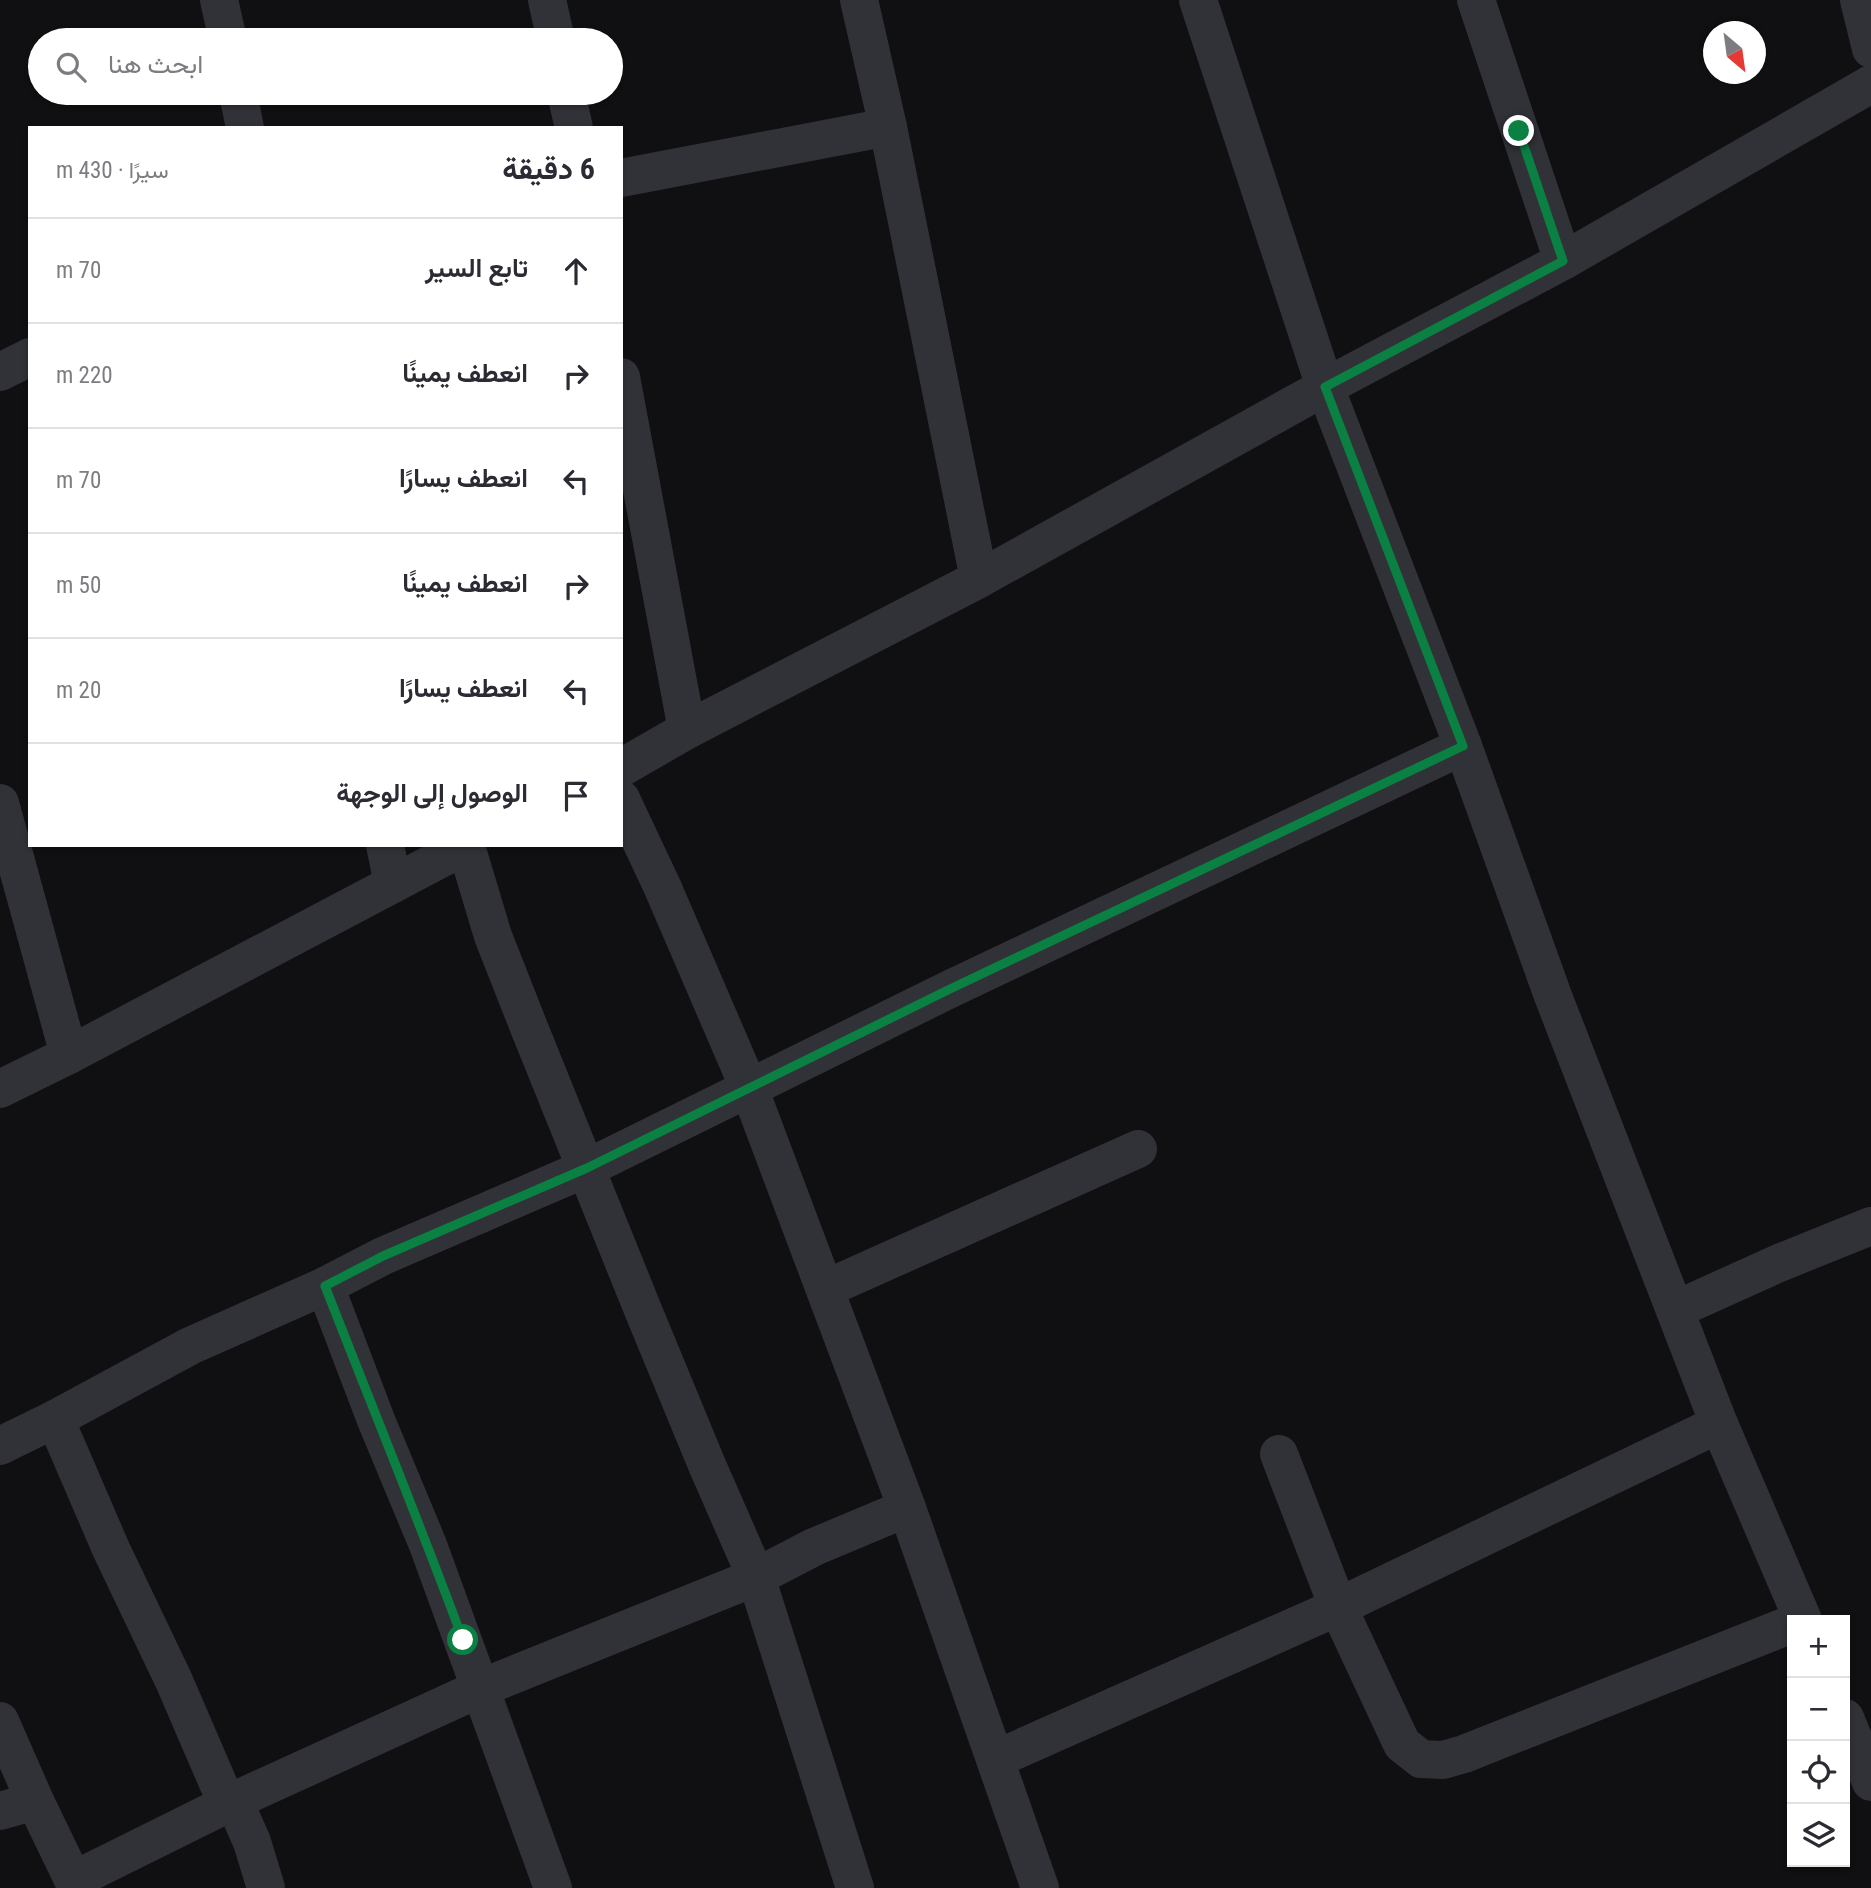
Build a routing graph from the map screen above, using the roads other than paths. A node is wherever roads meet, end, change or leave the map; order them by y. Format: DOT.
graph roads {
  1 [pos="219,0"];
  2 [pos="547,0"];
  3 [pos="859,0"];
  4 [pos="1198,0"];
  5 [pos="1476,0"];
  6 [pos="1859,0"];
  7 [pos="225,28"];
  8 [pos="553,28"];
  9 [pos="1871,49"];
  10 [pos="1871,84"];
  11 [pos="240,105"];
  12 [pos="568,105"];
  13 [pos="245,126"];
  14 [pos="573,126"];
  15 [pos="888,127"];
  16 [pos="623,178"];
  17 [pos="1563,261"];
  18 [pos="28,358"];
  19 [pos="0,372"];
  20 [pos="1325,387"];
  21 [pos="623,388"];
  22 [pos="979,579"];
  23 [pos="687,730"];
  24 [pos="1463,746"];
  25 [pos="623,767"];
  26 [pos="0,803"];
  27 [pos="623,803"];
  28 [pos="385,847"];
  29 [pos="465,847"];
  30 [pos="467,847"];
  31 [pos="393,884"];
  32 [pos="69,1055"];
  33 [pos="0,1088"];
  34 [pos="748,1088"];
  35 [pos="1138,1149"];
  36 [pos="587,1168"];
  37 [pos="1871,1226"];
  38 [pos="325,1286"];
  39 [pos="825,1289"];
  40 [pos="1675,1310"];
  41 [pos="55,1419"];
  42 [pos="1719,1424"];
  43 [pos="0,1446"];
  44 [pos="1279,1454"];
  45 [pos="907,1507"];
  46 [pos="756,1577"];
  47 [pos="1338,1607"];
  48 [pos="1801,1615"];
  49 [pos="1787,1626"];
  50 [pos="481,1688"];
  51 [pos="0,1721"];
  52 [pos="1850,1730"];
  53 [pos="996,1759"];
  54 [pos="1871,1782"];
  55 [pos="230,1803"];
  56 [pos="18,1806"];
  57 [pos="76,1884"];
  58 [pos="266,1888"];
  59 [pos="553,1888"];
  60 [pos="855,1888"];
  61 [pos="1040,1888"];
  1 -- 7 [label="street"];
  2 -- 8 [label="street"];
  3 -- 15 [label="street"];
  4 -- 20 [label="street"];
  5 -- 17 [label="street"];
  6 -- 9 [label="street"];
  10 -- 17 [label="street"];
  11 -- 13 [label="street"];
  12 -- 14 [label="street"];
  15 -- 16 [label="street"];
  15 -- 22 [label="street"];
  17 -- 20 [label="street"];
  18 -- 19 [label="street"];
  20 -- 22 [label="street"];
  20 -- 24 [label="street"];
  21 -- 23 [label="street"];
  22 -- 23 [label="street"];
  23 -- 25 [label="street"];
  24 -- 34 [label="street"];
  24 -- 40 [label="street"];
  26 -- 32 [label="street"];
  27 -- 34 [label="street"];
  28 -- 31 [label="street"];
  29 -- 31 [label="street"];
  30 -- 36 [label="street"];
  31 -- 32 [label="street"];
  32 -- 33 [label="street"];
  34 -- 36 [label="street"];
  34 -- 39 [label="street"];
  35 -- 39 [label="street"];
  36 -- 38 [label="street"];
  36 -- 46 [label="street"];
  37 -- 40 [label="street"];
  38 -- 41 [label="street"];
  38 -- 50 [label="street"];
  39 -- 45 [label="street"];
  40 -- 42 [label="street"];
  41 -- 43 [label="street"];
  41 -- 55 [label="street"];
  42 -- 47 [label="street"];
  42 -- 48 [label="street"];
  44 -- 47 [label="street"];
  45 -- 46 [label="street"];
  45 -- 53 [label="street"];
  46 -- 50 [label="street"];
  46 -- 60 [label="street"];
  47 -- 49 [label="street"];
  47 -- 53 [label="street"];
  50 -- 55 [label="street"];
  50 -- 59 [label="street"];
  51 -- 56 [label="street"];
  52 -- 54 [label="street"];
  53 -- 61 [label="street"];
  55 -- 57 [label="street"];
  55 -- 58 [label="street"];
  56 -- 57 [label="street"];
}
